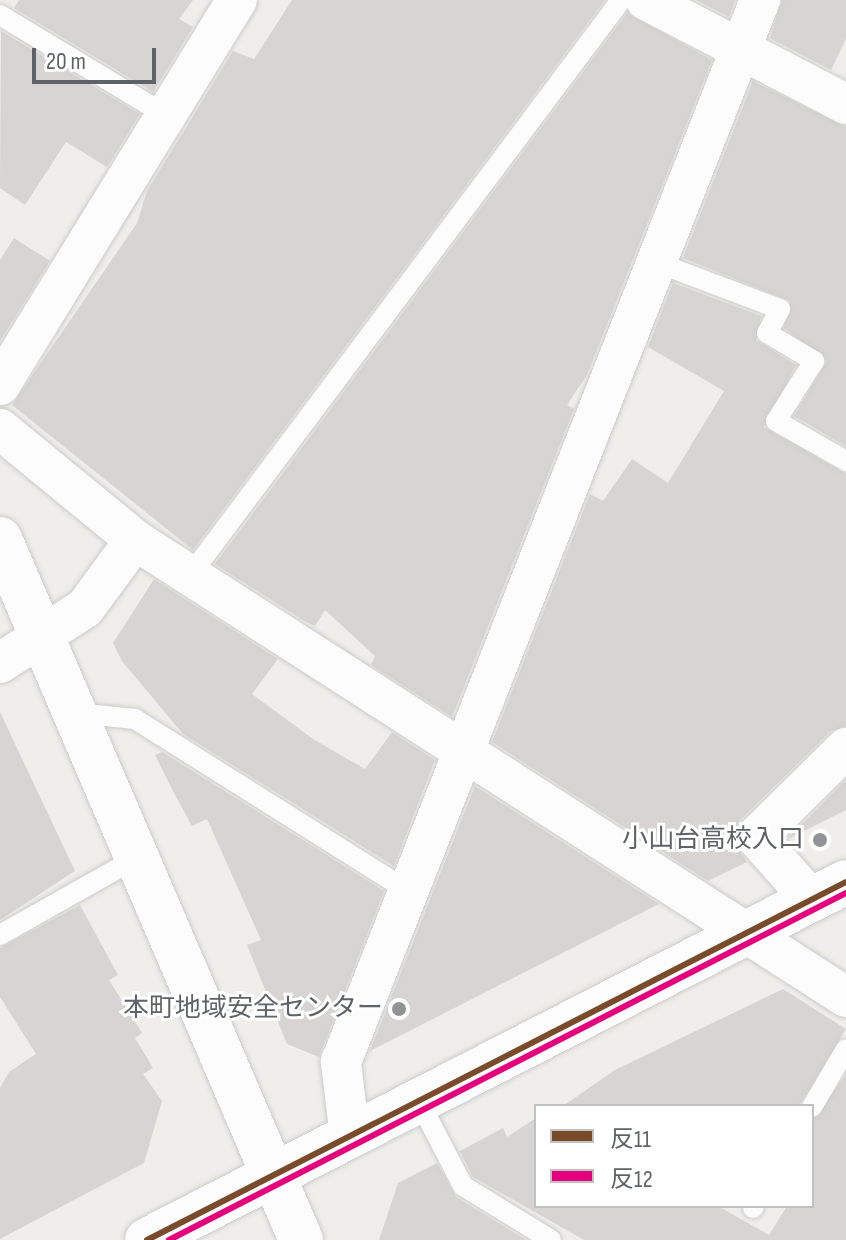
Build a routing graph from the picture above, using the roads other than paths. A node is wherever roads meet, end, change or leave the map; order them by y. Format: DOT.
graph roads {
  1 [pos="237,0"];
  2 [pos="621,0"];
  3 [pos="646,0"];
  4 [pos="760,0"];
  5 [pos="0,15"];
  6 [pos="740,50"];
  7 [pos="846,104"];
  8 [pos="166,115"];
  9 [pos="653,261"];
  10 [pos="0,385"];
  11 [pos="0,429"];
  12 [pos="846,461"];
  13 [pos="0,539"];
  14 [pos="135,540"];
  15 [pos="191,574"];
  16 [pos="43,637"];
  17 [pos="0,663"];
  18 [pos="76,713"];
  19 [pos="463,747"];
  20 [pos="846,748"];
  21 [pos="140,856"];
  22 [pos="407,890"];
  23 [pos="829,891"];
  24 [pos="742,933"];
  25 [pos="0,935"];
  26 [pos="846,997"];
  27 [pos="846,1049"];
  28 [pos="420,1103"];
  29 [pos="814,1104"];
  30 [pos="350,1138"];
  31 [pos="274,1177"];
  32 [pos="147,1240"];
  33 [pos="301,1240"];
  34 [pos="551,1240"];
  1 -- 8 [label="street"];
  2 -- 15 [label="lane"];
  3 -- 6 [label="street"];
  4 -- 6 [label="street"];
  5 -- 8 [label="lane"];
  6 -- 7 [label="street"];
  6 -- 9 [label="street"];
  8 -- 10 [label="street"];
  9 -- 12 [label="lane"];
  9 -- 19 [label="street"];
  11 -- 14 [label="street"];
  13 -- 16 [label="main road"];
  14 -- 15 [label="street"];
  14 -- 16 [label="street"];
  15 -- 19 [label="street"];
  16 -- 17 [label="street"];
  16 -- 18 [label="main road"];
  18 -- 21 [label="main road"];
  18 -- 22 [label="lane"];
  19 -- 22 [label="street"];
  19 -- 24 [label="street"];
  20 -- 23 [label="street"];
  21 -- 25 [label="lane"];
  21 -- 31 [label="main road"];
  22 -- 30 [label="street"];
  23 -- 24 [label="main road"];
  24 -- 26 [label="street"];
  24 -- 28 [label="main road"];
  27 -- 29 [label="lane"];
  28 -- 30 [label="main road"];
  28 -- 34 [label="lane"];
  30 -- 31 [label="main road"];
  31 -- 32 [label="main road"];
  31 -- 33 [label="main road"];
}
